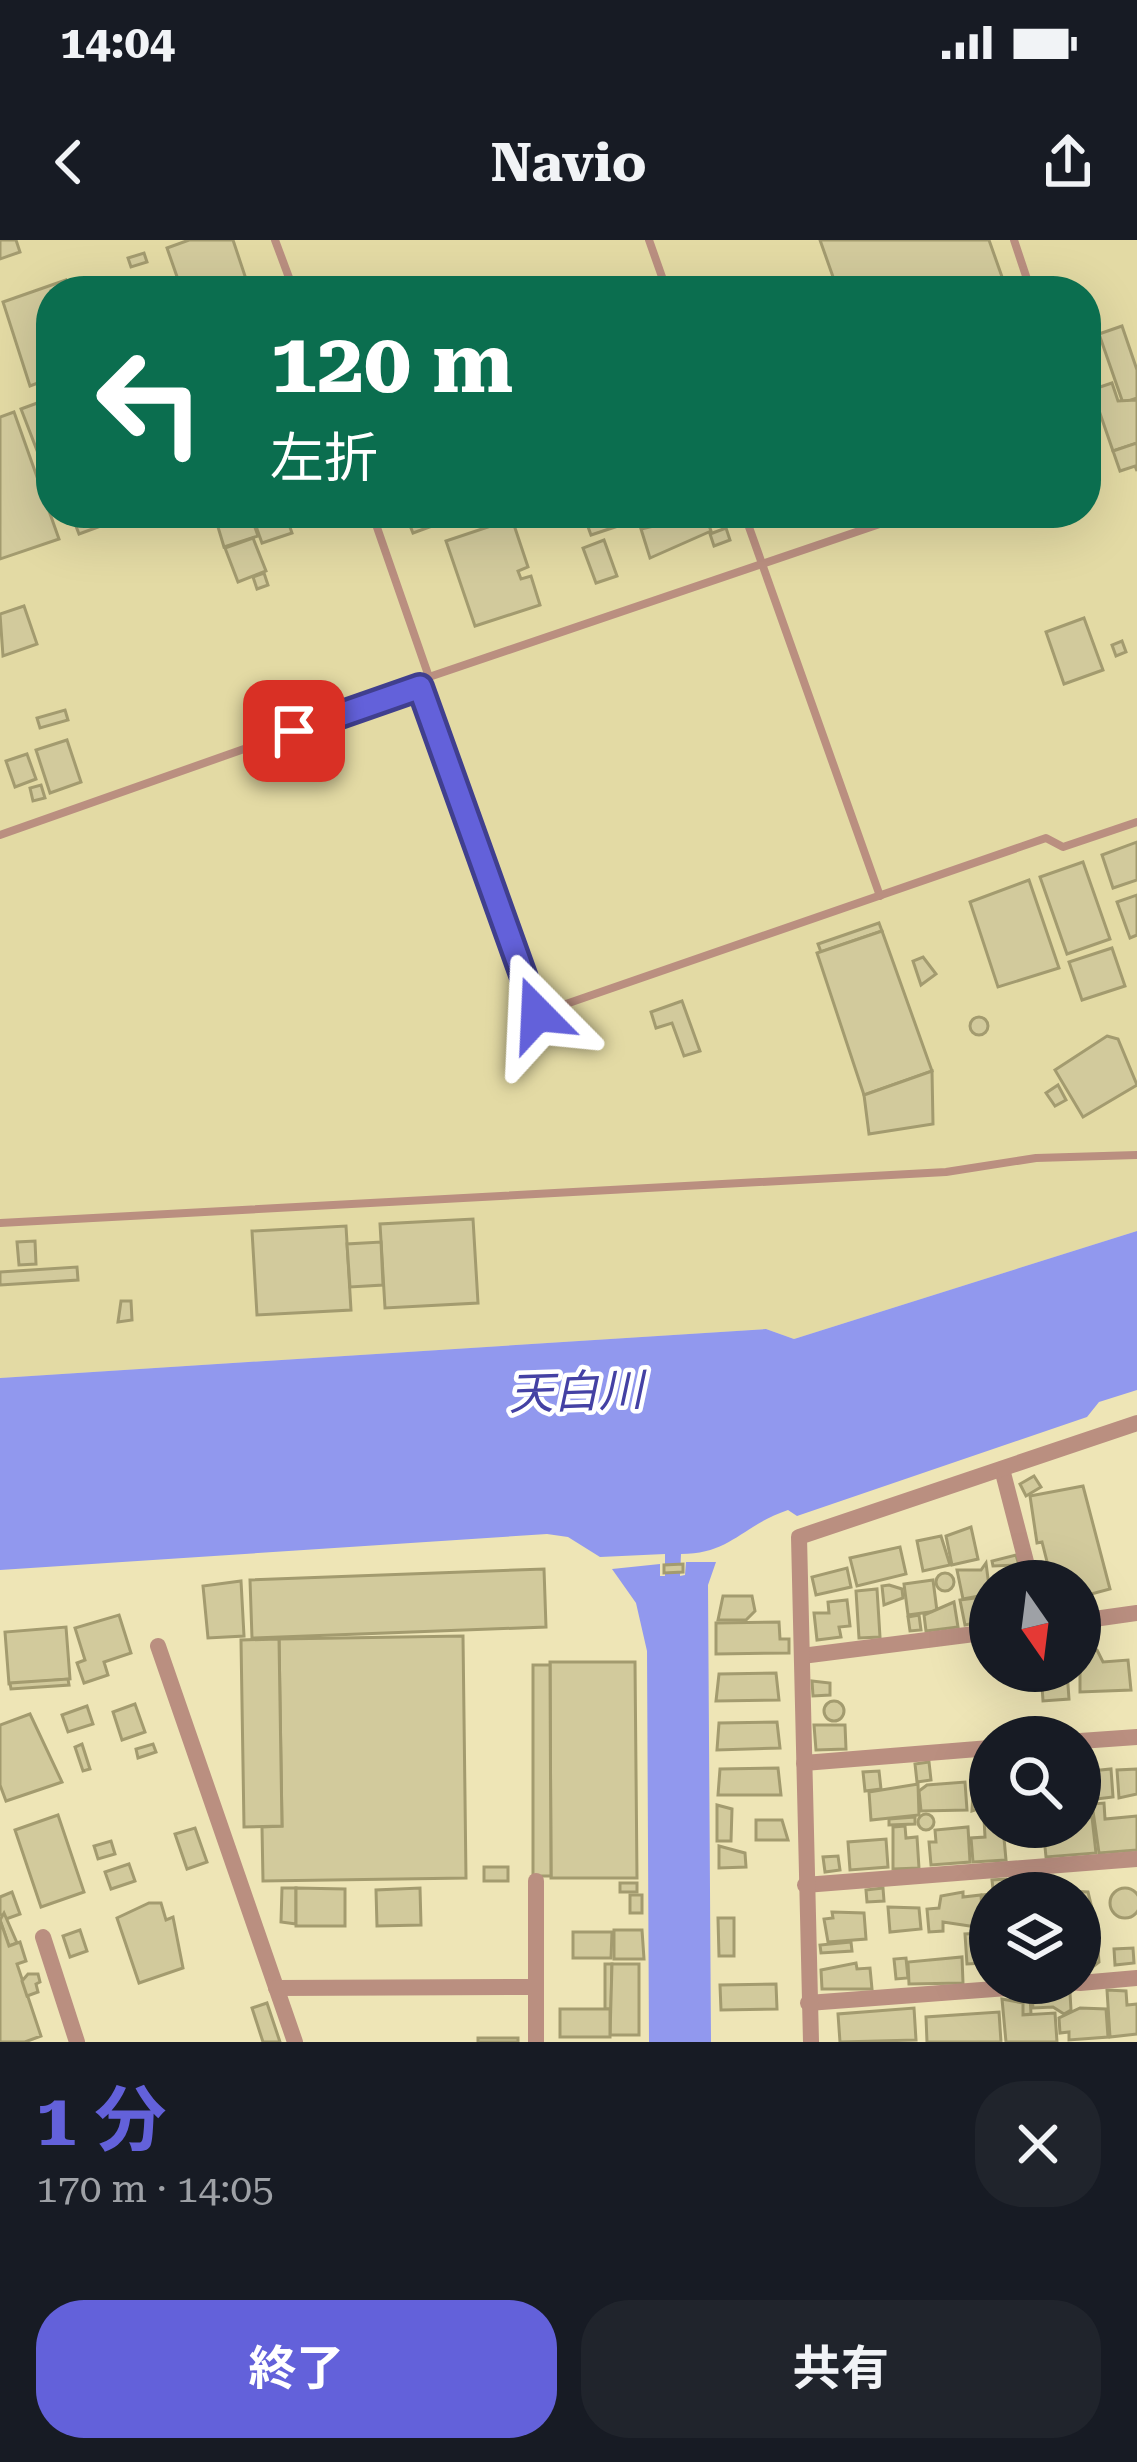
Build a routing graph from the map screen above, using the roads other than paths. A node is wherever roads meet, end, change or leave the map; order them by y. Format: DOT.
graph roads {
  1 [pos="275,240"];
  2 [pos="649,240"];
  3 [pos="1014,240"];
  4 [pos="288,276"];
  5 [pos="662,276"];
  6 [pos="1026,276"];
  7 [pos="376,528"];
  8 [pos="749,528"];
  9 [pos="868,528"];
  10 [pos="761,564"];
  11 [pos="429,677"];
  12 [pos="420,687"];
  13 [pos="1137,822"];
  14 [pos="0,835"];
  15 [pos="880,896"];
  16 [pos="1137,1155"];
  17 [pos="0,1223"];
  18 [pos="1137,1423"];
  19 [pos="1003,1469"];
  20 [pos="1026,1560"];
  21 [pos="1137,1613"];
  22 [pos="1101,1618"];
  23 [pos="969,1635"];
  24 [pos="158,1646"];
  25 [pos="802,1657"];
  26 [pos="1137,1737"];
  27 [pos="1101,1740"];
  28 [pos="969,1750"];
  29 [pos="804,1763"];
  30 [pos="1137,1859"];
  31 [pos="536,1882"];
  32 [pos="805,1885"];
  33 [pos="43,1937"];
  34 [pos="1137,1978"];
  35 [pos="1101,1981"];
  36 [pos="276,1988"];
  37 [pos="536,1988"];
  38 [pos="969,1991"];
  39 [pos="808,2003"];
  40 [pos="77,2042"];
  41 [pos="295,2042"];
  42 [pos="536,2042"];
  43 [pos="811,2042"];
  1 -- 4 [label="lane"];
  2 -- 5 [label="lane"];
  3 -- 6 [label="lane"];
  7 -- 11 [label="lane"];
  8 -- 10 [label="lane"];
  9 -- 10 [label="lane"];
  10 -- 11 [label="lane"];
  10 -- 15 [label="lane"];
  11 -- 12 [label="lane"];
  12 -- 14 [label="lane"];
  12 -- 15 [label="lane"];
  13 -- 15 [label="lane"];
  16 -- 17 [label="lane"];
  18 -- 19 [label="street"];
  19 -- 20 [label="street"];
  19 -- 25 [label="street"];
  21 -- 22 [label="street"];
  23 -- 25 [label="street"];
  24 -- 36 [label="street"];
  25 -- 29 [label="street"];
  26 -- 27 [label="street"];
  28 -- 29 [label="street"];
  29 -- 32 [label="street"];
  30 -- 32 [label="street"];
  31 -- 37 [label="street"];
  32 -- 39 [label="street"];
  33 -- 40 [label="street"];
  34 -- 35 [label="street"];
  36 -- 37 [label="street"];
  36 -- 41 [label="street"];
  37 -- 42 [label="street"];
  38 -- 39 [label="street"];
  39 -- 43 [label="street"];
}
